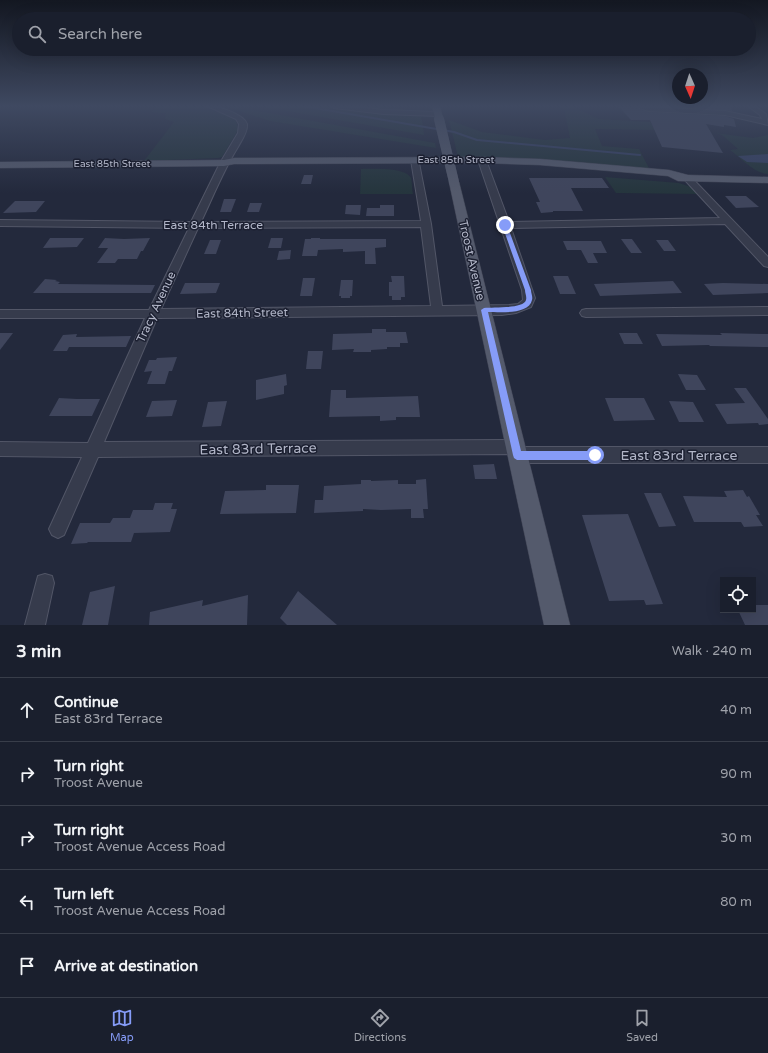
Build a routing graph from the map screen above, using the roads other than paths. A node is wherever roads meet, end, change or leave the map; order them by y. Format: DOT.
graph roads {
  1 [pos="240,135"];
  2 [pos="443,135"];
  3 [pos="224,163"];
  4 [pos="415,164"];
  5 [pos="483,164"];
  6 [pos="0,165"];
  7 [pos="687,178"];
  8 [pos="768,180"];
  9 [pos="729,222"];
  10 [pos="0,223"];
  11 [pos="426,224"];
  12 [pos="505,225"];
  13 [pos="194,226"];
  14 [pos="768,263"];
  15 [pos="437,310"];
  16 [pos="484,310"];
  17 [pos="768,311"];
  18 [pos="586,313"];
  19 [pos="0,314"];
  20 [pos="152,314"];
  21 [pos="0,449"];
  22 [pos="92,450"];
  23 [pos="516,451"];
  24 [pos="768,455"];
  25 [pos="58,529"];
  26 [pos="45,583"];
  27 [pos="35,625"];
  28 [pos="557,625"];
  1 -- 3 [label="street, Tracy Avenue"];
  2 -- 16 [label="main road, Troost Avenue, bridge"];
  3 -- 4 [label="main road, East 85th Street"];
  3 -- 6 [label="main road, East 85th Street"];
  3 -- 13 [label="street, Tracy Avenue"];
  4 -- 5 [label="main road, East 85th Street"];
  4 -- 11 [label="street"];
  5 -- 7 [label="main road, East 85th Street"];
  5 -- 12 [label="street"];
  7 -- 8 [label="main road, East 85th Street"];
  7 -- 9 [label="street"];
  9 -- 12 [label="street"];
  9 -- 14 [label="street"];
  10 -- 13 [label="street, East 84th Terrace"];
  11 -- 13 [label="street, East 84th Terrace"];
  11 -- 15 [label="street"];
  12 -- 16 [label="street, East 84th Street"];
  13 -- 20 [label="street, Tracy Avenue"];
  15 -- 16 [label="street, East 84th Street"];
  15 -- 20 [label="street, East 84th Street"];
  16 -- 23 [label="main road, Troost Avenue"];
  17 -- 18 [label="street"];
  19 -- 20 [label="street, East 84th Street"];
  20 -- 22 [label="street, Tracy Avenue"];
  21 -- 22 [label="street, East 83rd Terrace"];
  22 -- 23 [label="street, East 83rd Terrace"];
  22 -- 25 [label="street, Tracy Avenue"];
  23 -- 24 [label="street, East 83rd Terrace"];
  23 -- 28 [label="main road, Troost Avenue"];
  26 -- 27 [label="street"];
}
